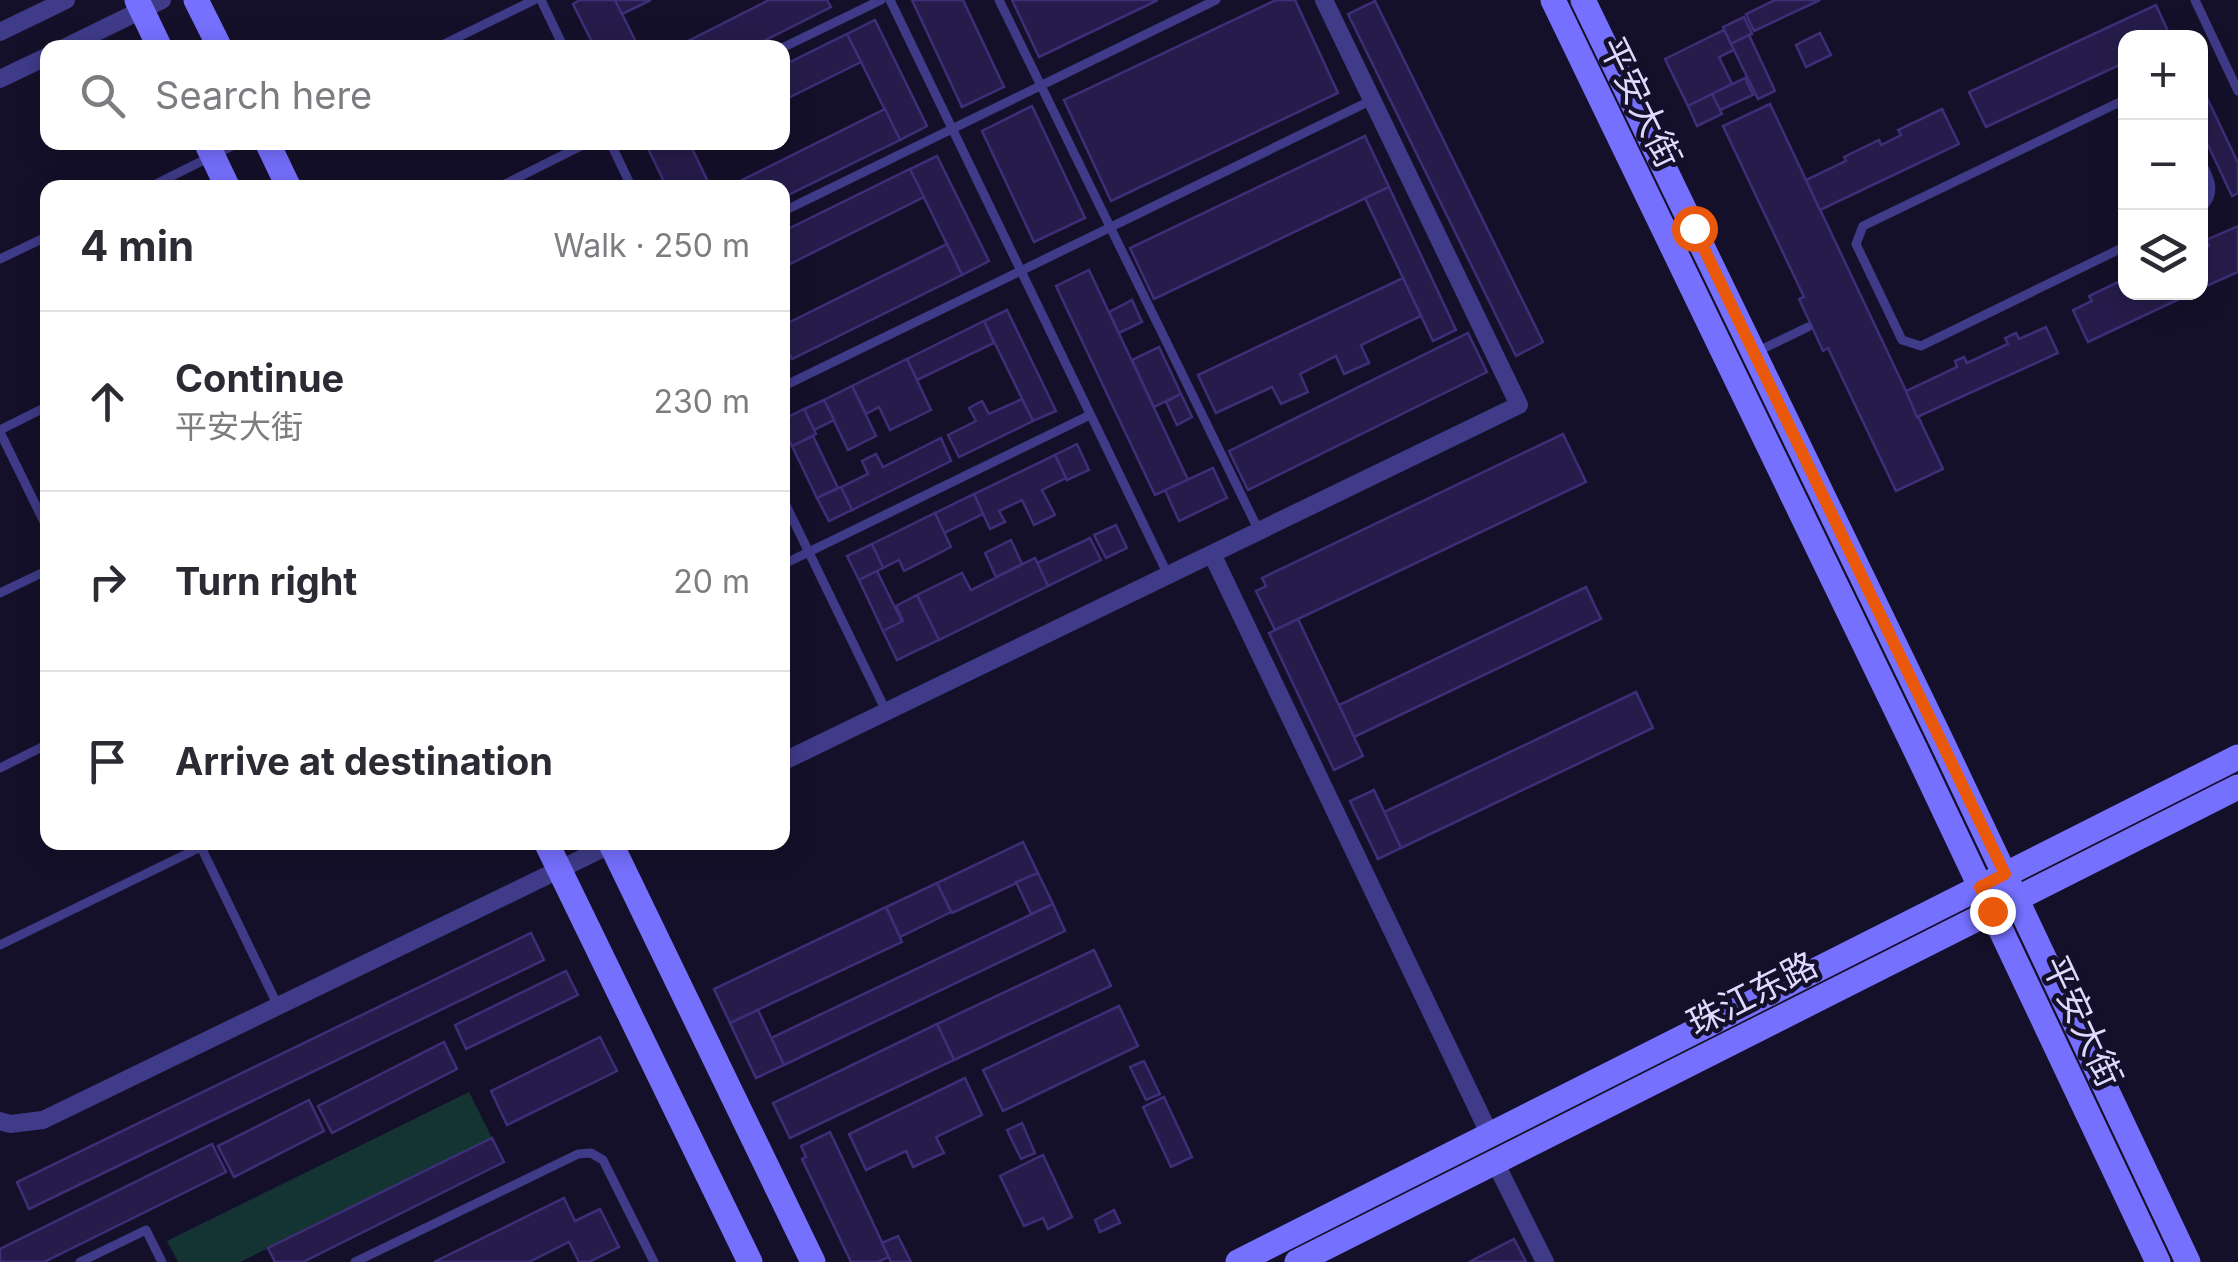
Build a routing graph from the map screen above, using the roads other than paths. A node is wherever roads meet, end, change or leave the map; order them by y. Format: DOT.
graph roads {
  1 [pos="66,0"];
  2 [pos="196,0"];
  3 [pos="538,0"];
  4 [pos="881,0"];
  5 [pos="890,0"];
  6 [pos="998,0"];
  7 [pos="1216,0"];
  8 [pos="1553,0"];
  9 [pos="1583,0"];
  10 [pos="2194,0"];
  11 [pos="1329,2"];
  12 [pos="147,3"];
  13 [pos="0,32"];
  14 [pos="79,40"];
  15 [pos="158,40"];
  16 [pos="216,40"];
  17 [pos="453,40"];
  18 [pos="560,40"];
  19 [pos="790,44"];
  20 [pos="40,60"];
  21 [pos="0,79"];
  22 [pos="1040,86"];
  23 [pos="2238,91"];
  24 [pos="1372,100"];
  25 [pos="2118,103"];
  26 [pos="952,129"];
  27 [pos="208,150"];
  28 [pos="210,150"];
  29 [pos="271,150"];
  30 [pos="573,150"];
  31 [pos="614,150"];
  32 [pos="2208,174"];
  33 [pos="161,180"];
  34 [pos="224,180"];
  35 [pos="285,180"];
  36 [pos="513,180"];
  37 [pos="628,180"];
  38 [pos="2208,202"];
  39 [pos="790,208"];
  40 [pos="1110,228"];
  41 [pos="40,240"];
  42 [pos="2118,250"];
  43 [pos="0,259"];
  44 [pos="1021,271"];
  45 [pos="1880,293"];
  46 [pos="1866,299"];
  47 [pos="1808,327"];
  48 [pos="1754,353"];
  49 [pos="790,383"];
  50 [pos="40,410"];
  51 [pos="1090,415"];
  52 [pos="0,431"];
  53 [pos="790,513"];
  54 [pos="40,514"];
  55 [pos="1259,531"];
  56 [pos="809,552"];
  57 [pos="1212,554"];
  58 [pos="790,560"];
  59 [pos="40,574"];
  60 [pos="1168,575"];
  61 [pos="0,594"];
  62 [pos="886,711"];
  63 [pos="40,748"];
  64 [pos="2238,757"];
  65 [pos="790,758"];
  66 [pos="0,768"];
  67 [pos="2238,786"];
  68 [pos="192,850"];
  69 [pos="207,850"];
  70 [pos="550,850"];
  71 [pos="599,850"];
  72 [pos="615,850"];
  73 [pos="560,870"];
  74 [pos="1993,881"];
  75 [pos="2016,899"];
  76 [pos="1992,911"];
  77 [pos="0,945"];
  78 [pos="278,1006"];
  79 [pos="0,1121"];
  80 [pos="1490,1135"];
  81 [pos="1495,1162"];
  82 [pos="80,1262"];
  83 [pos="162,1262"];
  84 [pos="356,1262"];
  85 [pos="654,1262"];
  86 [pos="750,1262"];
  87 [pos="813,1262"];
  88 [pos="1238,1262"];
  89 [pos="1297,1262"];
  90 [pos="1545,1262"];
  91 [pos="2158,1262"];
  92 [pos="2188,1262"];
  1 -- 13 [label="street"];
  2 -- 16 [label="main road"];
  3 -- 17 [label="lane"];
  3 -- 18 [label="lane"];
  4 -- 19 [label="lane"];
  5 -- 26 [label="lane"];
  6 -- 22 [label="lane"];
  7 -- 22 [label="lane"];
  8 -- 74 [label="main road, 平安大街"];
  9 -- 48 [label="main road, 平安大街"];
  10 -- 23 [label="lane"];
  11 -- 24 [label="street"];
  12 -- 14 [label="street"];
  12 -- 15 [label="main road"];
  20 -- 21 [label="street"];
  22 -- 26 [label="lane"];
  22 -- 40 [label="lane"];
  24 -- 40 [label="lane"];
  24 -- 55 [label="street"];
  25 -- 45 [label="lane"];
  26 -- 39 [label="lane"];
  26 -- 44 [label="lane"];
  27 -- 33 [label="lane"];
  28 -- 34 [label="main road"];
  29 -- 35 [label="main road"];
  30 -- 36 [label="lane"];
  31 -- 37 [label="lane"];
  32 -- 38 [label="lane"];
  40 -- 44 [label="lane"];
  40 -- 55 [label="lane"];
  41 -- 43 [label="lane"];
  42 -- 45 [label="lane"];
  44 -- 49 [label="lane"];
  44 -- 51 [label="lane"];
  45 -- 46 [label="lane"];
  47 -- 48 [label="lane"];
  48 -- 74 [label="main road, 平安大街"];
  50 -- 52 [label="lane"];
  51 -- 56 [label="lane"];
  51 -- 60 [label="lane"];
  52 -- 54 [label="lane"];
  53 -- 56 [label="lane"];
  55 -- 57 [label="street"];
  56 -- 58 [label="lane"];
  56 -- 62 [label="lane"];
  57 -- 60 [label="street"];
  57 -- 80 [label="street"];
  59 -- 61 [label="lane"];
  60 -- 62 [label="street"];
  62 -- 65 [label="street"];
  63 -- 66 [label="lane"];
  64 -- 74 [label="main road"];
  67 -- 75 [label="main road, 珠江东路"];
  68 -- 77 [label="lane"];
  69 -- 78 [label="lane"];
  70 -- 73 [label="main road"];
  71 -- 73 [label="street"];
  72 -- 87 [label="main road"];
  73 -- 78 [label="street"];
  73 -- 86 [label="main road"];
  74 -- 75 [label="main road, 平安大街"];
  74 -- 76 [label="main road, 平安大街"];
  74 -- 80 [label="main road"];
  75 -- 76 [label="main road, 珠江东路"];
  75 -- 92 [label="main road, 平安大街"];
  76 -- 81 [label="main road, 珠江东路"];
  76 -- 91 [label="main road, 平安大街"];
  78 -- 79 [label="street"];
  80 -- 88 [label="main road"];
  81 -- 89 [label="main road, 珠江东路"];
  81 -- 90 [label="street"];
  82 -- 83 [label="lane"];
  84 -- 85 [label="lane"];
}
